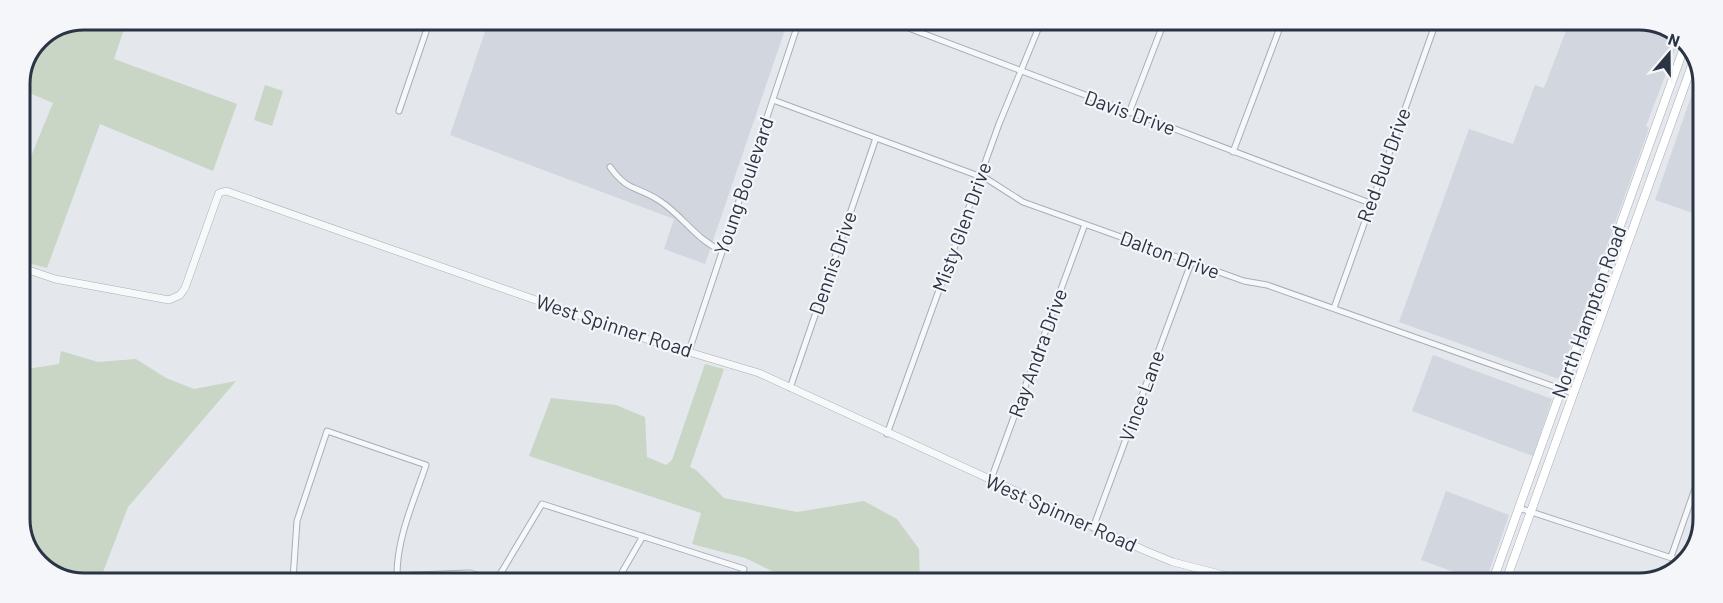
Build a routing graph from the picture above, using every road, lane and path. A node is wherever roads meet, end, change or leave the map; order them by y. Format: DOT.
graph roads {
  1 [pos="427,30"];
  2 [pos="796,30"];
  3 [pos="913,30"];
  4 [pos="922,30"];
  5 [pos="1038,30"];
  6 [pos="1161,30"];
  7 [pos="1279,30"];
  8 [pos="1433,30"];
  9 [pos="921,33"];
  10 [pos="1683,52"];
  11 [pos="1691,69"];
  12 [pos="1020,72"];
  13 [pos="1668,93"];
  14 [pos="1680,97"];
  15 [pos="773,100"];
  16 [pos="399,111"];
  17 [pos="1129,113"];
  18 [pos="876,138"];
  19 [pos="1233,152"];
  20 [pos="610,167"];
  21 [pos="980,177"];
  22 [pos="1633,190"];
  23 [pos="1645,194"];
  24 [pos="1370,203"];
  25 [pos="1085,224"];
  26 [pos="722,252"];
  27 [pos="1191,263"];
  28 [pos="30,270"];
  29 [pos="1334,308"];
  30 [pos="689,351"];
  31 [pos="790,388"];
  32 [pos="1561,389"];
  33 [pos="1572,393"];
  34 [pos="887,434"];
  35 [pos="990,482"];
  36 [pos="1693,494"];
  37 [pos="1519,508"];
  38 [pos="1531,511"];
  39 [pos="1093,528"];
  40 [pos="643,536"];
  41 [pos="1671,557"];
  42 [pos="1675,559"];
  43 [pos="294,573"];
  44 [pos="397,573"];
  45 [pos="501,573"];
  46 [pos="622,573"];
  47 [pos="742,573"];
  48 [pos="1216,573"];
  49 [pos="1496,573"];
  50 [pos="1509,573"];
  1 -- 16 [label="street"];
  2 -- 15 [label="street, Young Boulevard"];
  3 -- 9 [label="street, Davis Drive"];
  4 -- 9 [label="street"];
  5 -- 12 [label="street, Misty Glen Drive"];
  6 -- 17 [label="street"];
  7 -- 19 [label="street"];
  8 -- 24 [label="street, Red Bud Drive"];
  9 -- 12 [label="street, Davis Drive"];
  10 -- 13 [label="main road, North Hampton Road"];
  11 -- 14 [label="main road, North Hampton Road"];
  12 -- 17 [label="street, Davis Drive"];
  12 -- 21 [label="street, Misty Glen Drive"];
  13 -- 14 [label="main road"];
  13 -- 22 [label="main road, North Hampton Road"];
  14 -- 23 [label="main road, North Hampton Road"];
  15 -- 18 [label="street, Dalton Drive"];
  15 -- 26 [label="street, Young Boulevard"];
  17 -- 19 [label="street, Davis Drive"];
  18 -- 21 [label="street, Dalton Drive"];
  18 -- 31 [label="street, Dennis Drive"];
  19 -- 24 [label="street, Davis Drive"];
  20 -- 26 [label="street"];
  21 -- 25 [label="street, Dalton Drive"];
  21 -- 34 [label="street, Misty Glen Drive"];
  22 -- 23 [label="main road"];
  22 -- 32 [label="main road, North Hampton Road"];
  23 -- 33 [label="main road, North Hampton Road"];
  24 -- 29 [label="street, Red Bud Drive"];
  25 -- 27 [label="street, Dalton Drive"];
  25 -- 35 [label="street, Ray Andra Drive"];
  26 -- 30 [label="street, Young Boulevard"];
  27 -- 29 [label="street, Dalton Drive"];
  27 -- 39 [label="street, Vince Lane"];
  28 -- 30 [label="street, West Spinner Road"];
  29 -- 32 [label="street, Dalton Drive"];
  30 -- 31 [label="street, West Spinner Road"];
  31 -- 34 [label="street, West Spinner Road"];
  32 -- 33 [label="street, Dalton Drive"];
  32 -- 37 [label="main road, North Hampton Road"];
  33 -- 38 [label="main road, North Hampton Road"];
  34 -- 35 [label="street, West Spinner Road"];
  35 -- 39 [label="street, West Spinner Road"];
  36 -- 41 [label="street"];
  37 -- 38 [label="street"];
  37 -- 49 [label="main road, North Hampton Road"];
  38 -- 41 [label="street"];
  38 -- 50 [label="main road, North Hampton Road"];
  39 -- 48 [label="street, West Spinner Road"];
  40 -- 45 [label="street"];
  40 -- 46 [label="street"];
  40 -- 47 [label="street"];
  41 -- 42 [label="street"];
  43 -- 44 [label="street"];
}
